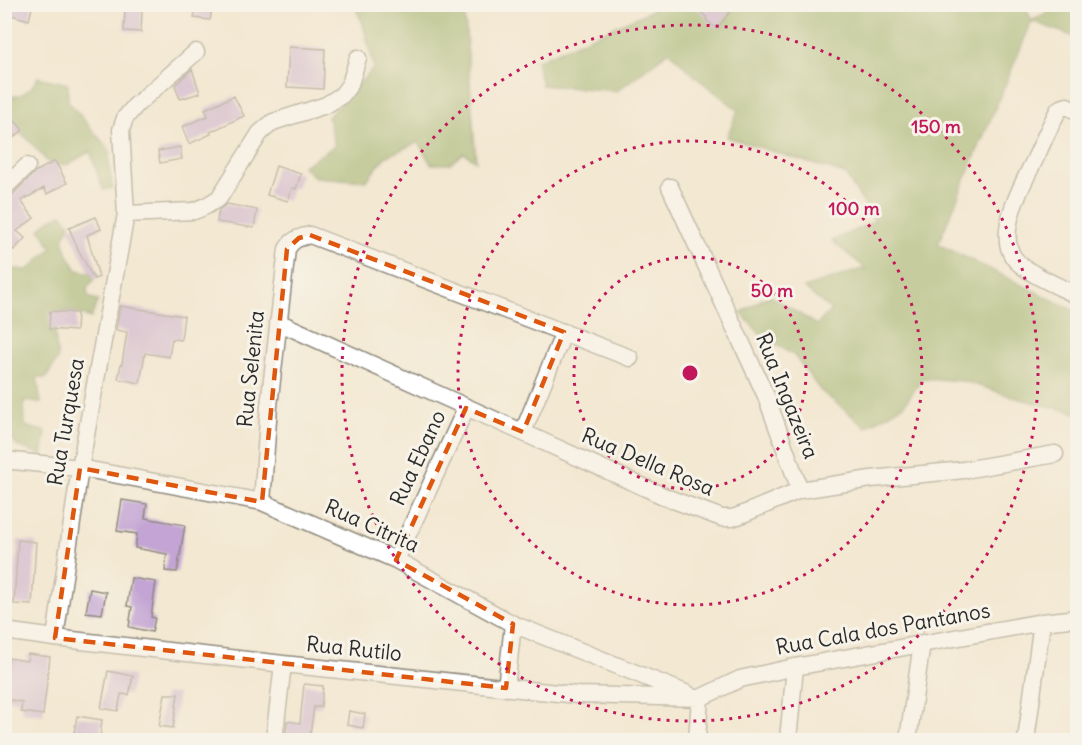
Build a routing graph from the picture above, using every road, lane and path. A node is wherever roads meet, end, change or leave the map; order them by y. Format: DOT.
graph roads {
  1 [pos="196,52"];
  2 [pos="358,58"];
  3 [pos="1077,111"];
  4 [pos="27,166"];
  5 [pos="670,187"];
  6 [pos="4,188"];
  7 [pos="126,214"];
  8 [pos="1077,296"];
  9 [pos="278,322"];
  10 [pos="564,332"];
  11 [pos="630,358"];
  12 [pos="466,408"];
  13 [pos="523,432"];
  14 [pos="1055,453"];
  15 [pos="4,460"];
  16 [pos="80,468"];
  17 [pos="800,490"];
  18 [pos="261,502"];
  19 [pos="396,560"];
  20 [pos="1077,618"];
  21 [pos="1042,622"];
  22 [pos="513,624"];
  23 [pos="4,631"];
  24 [pos="55,638"];
  25 [pos="922,644"];
  26 [pos="283,664"];
  27 [pos="795,667"];
  28 [pos="506,688"];
  29 [pos="700,699"];
  30 [pos="274,741"];
  31 [pos="697,741"];
  32 [pos="788,741"];
  33 [pos="908,741"];
  34 [pos="1026,741"];
  1 -- 7 [label="street, Rua Turquesa"];
  2 -- 7 [label="street"];
  3 -- 8 [label="street"];
  4 -- 6 [label="street"];
  5 -- 17 [label="street, Rua Ingazeira"];
  7 -- 16 [label="street, Rua Turquesa"];
  9 -- 10 [label="street, Rua Selenita"];
  9 -- 12 [label="street, Rua Della Rosa"];
  9 -- 18 [label="street, Rua Selenita"];
  10 -- 11 [label="street"];
  10 -- 13 [label="street"];
  12 -- 13 [label="street, Rua Della Rosa"];
  12 -- 19 [label="street, Rua Ebano"];
  13 -- 17 [label="street, Rua Della Rosa"];
  14 -- 17 [label="street, Rua Della Rosa"];
  15 -- 16 [label="street, Rua Citrita"];
  16 -- 18 [label="street, Rua Citrita"];
  16 -- 24 [label="street, Rua Turquesa"];
  18 -- 19 [label="street, Rua Citrita"];
  19 -- 22 [label="street, Rua Citrita"];
  20 -- 21 [label="street, Rua Cala dos Pantanos"];
  21 -- 25 [label="street, Rua Cala dos Pantanos"];
  21 -- 34 [label="street"];
  22 -- 28 [label="street"];
  22 -- 29 [label="street, Rua Citrita"];
  23 -- 24 [label="street, Rua Rutilo"];
  24 -- 26 [label="street, Rua Rutilo"];
  25 -- 27 [label="street, Rua Cala dos Pantanos"];
  25 -- 33 [label="street"];
  26 -- 28 [label="street, Rua Rutilo"];
  26 -- 30 [label="street"];
  27 -- 29 [label="street, Rua Cala dos Pantanos"];
  27 -- 32 [label="street"];
  28 -- 29 [label="street, Rua Rutilo"];
  29 -- 31 [label="street"];
}
